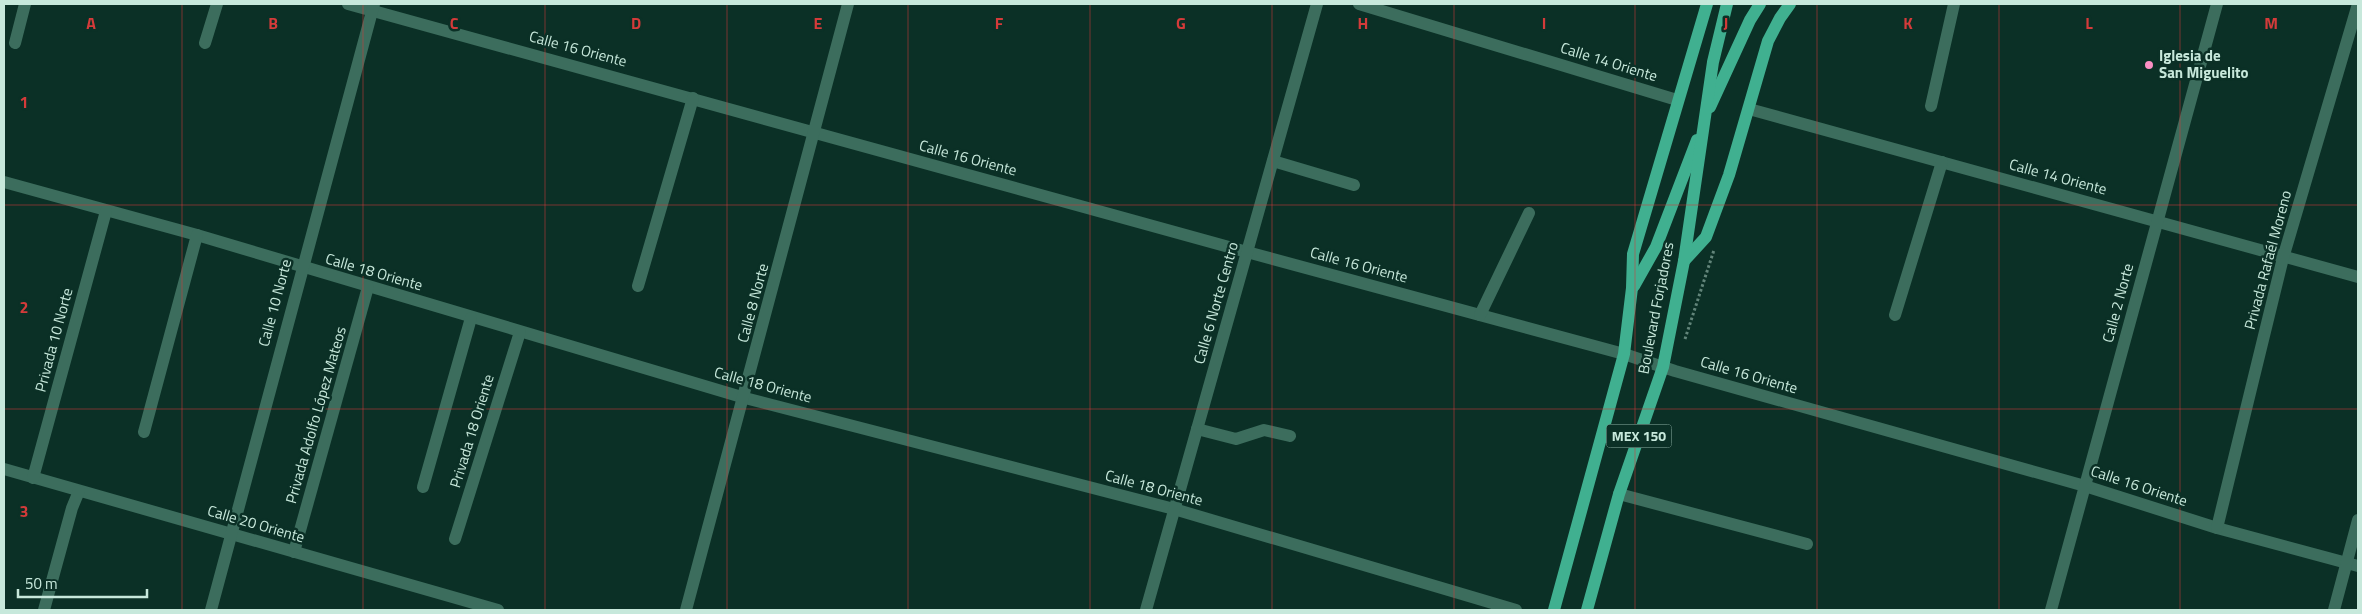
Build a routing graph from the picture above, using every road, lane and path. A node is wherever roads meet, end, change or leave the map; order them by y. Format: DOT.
graph roads {
  1 [pos="25,4"];
  2 [pos="217,4"];
  3 [pos="348,4"];
  4 [pos="848,4"];
  5 [pos="1317,4"];
  6 [pos="1359,4"];
  7 [pos="1707,4"];
  8 [pos="1727,4"];
  9 [pos="1760,4"];
  10 [pos="1790,4"];
  11 [pos="1954,4"];
  12 [pos="2217,4"];
  13 [pos="2358,4"];
  14 [pos="373,7"];
  15 [pos="205,42"];
  16 [pos="15,43"];
  17 [pos="693,98"];
  18 [pos="1677,100"];
  19 [pos="1931,106"];
  20 [pos="1749,109"];
  21 [pos="1705,118"];
  22 [pos="814,133"];
  23 [pos="1273,161"];
  24 [pos="1942,162"];
  25 [pos="4,182"];
  26 [pos="1354,185"];
  27 [pos="106,211"];
  28 [pos="1529,213"];
  29 [pos="2158,221"];
  30 [pos="197,236"];
  31 [pos="1716,245"];
  32 [pos="1247,252"];
  33 [pos="2284,258"];
  34 [pos="1684,260"];
  35 [pos="301,268"];
  36 [pos="2358,277"];
  37 [pos="638,286"];
  38 [pos="368,287"];
  39 [pos="1632,288"];
  40 [pos="1480,315"];
  41 [pos="1895,315"];
  42 [pos="471,318"];
  43 [pos="520,332"];
  44 [pos="1683,344"];
  45 [pos="1624,354"];
  46 [pos="1664,367"];
  47 [pos="744,398"];
  48 [pos="1197,429"];
  49 [pos="144,432"];
  50 [pos="1290,436"];
  51 [pos="4,469"];
  52 [pos="33,478"];
  53 [pos="2085,486"];
  54 [pos="423,487"];
  55 [pos="79,491"];
  56 [pos="1619,494"];
  57 [pos="1174,509"];
  58 [pos="2358,520"];
  59 [pos="2217,528"];
  60 [pos="231,534"];
  61 [pos="456,539"];
  62 [pos="1807,544"];
  63 [pos="294,552"];
  64 [pos="2352,565"];
  65 [pos="44,610"];
  66 [pos="210,610"];
  67 [pos="498,610"];
  68 [pos="686,610"];
  69 [pos="1146,610"];
  70 [pos="1516,610"];
  71 [pos="1554,610"];
  72 [pos="1587,610"];
  73 [pos="2051,610"];
  74 [pos="2334,610"];
  1 -- 16 [label="street"];
  2 -- 15 [label="street"];
  3 -- 14 [label="street, Calle 16 Oriente"];
  4 -- 22 [label="street, Calle 8 Norte"];
  5 -- 23 [label="street, Calle 6 Norte Centro"];
  6 -- 18 [label="street, Calle 14 Oriente"];
  7 -- 18 [label="main road, Boulevard Forjadores"];
  8 -- 21 [label="main road, Boulevard Forjadores"];
  9 -- 21 [label="main road, MEX 150"];
  10 -- 20 [label="main road"];
  11 -- 19 [label="street"];
  12 -- 29 [label="street, Calle 2 Norte"];
  13 -- 33 [label="street, Privada Rafaél Moreno"];
  14 -- 17 [label="street, Calle 16 Oriente"];
  14 -- 35 [label="street, Calle 10 Norte"];
  17 -- 22 [label="street, Calle 16 Oriente"];
  17 -- 37 [label="street"];
  18 -- 39 [label="main road, Boulevard Forjadores"];
  20 -- 24 [label="street, Calle 14 Oriente"];
  20 -- 34 [label="main road"];
  21 -- 34 [label="main road, Boulevard Forjadores"];
  21 -- 39 [label="main road, MEX 150"];
  22 -- 32 [label="street, Calle 16 Oriente"];
  22 -- 47 [label="street, Calle 8 Norte"];
  23 -- 26 [label="street"];
  23 -- 32 [label="street, Calle 6 Norte Centro"];
  24 -- 29 [label="street, Calle 14 Oriente"];
  24 -- 41 [label="street"];
  25 -- 27 [label="street, Calle 18 Oriente"];
  27 -- 30 [label="street, Calle 18 Oriente"];
  27 -- 52 [label="street, Privada 10 Norte"];
  28 -- 40 [label="street"];
  29 -- 33 [label="street, Calle 14 Oriente"];
  29 -- 53 [label="street, Calle 2 Norte"];
  30 -- 35 [label="street, Calle 18 Oriente"];
  30 -- 49 [label="street"];
  31 -- 44 [label="path"];
  32 -- 40 [label="street, Calle 16 Oriente"];
  32 -- 48 [label="street, Calle 6 Norte Centro"];
  33 -- 36 [label="street, Calle 14 Oriente"];
  33 -- 59 [label="street, Privada Rafaél Moreno"];
  34 -- 46 [label="main road, Boulevard Forjadores / MEX 150"];
  35 -- 38 [label="street, Calle 18 Oriente"];
  35 -- 60 [label="street, Calle 10 Norte"];
  38 -- 42 [label="street, Calle 18 Oriente"];
  38 -- 63 [label="street, Privada Adolfo López Mateos"];
  39 -- 45 [label="main road, Boulevard Forjadores / MEX 150"];
  40 -- 45 [label="street, Calle 16 Oriente"];
  42 -- 43 [label="street, Calle 18 Oriente"];
  42 -- 54 [label="street, Privada 18 Oriente"];
  43 -- 47 [label="street, Calle 18 Oriente"];
  43 -- 61 [label="street, Privada 18 Oriente"];
  45 -- 46 [label="street, Calle 16 Oriente"];
  45 -- 71 [label="main road, Boulevard Forjadores / MEX 150"];
  46 -- 53 [label="street, Calle 16 Oriente"];
  46 -- 56 [label="main road, Boulevard Forjadores / MEX 150"];
  47 -- 57 [label="street, Calle 18 Oriente"];
  47 -- 68 [label="street, Calle 8 Norte"];
  48 -- 50 [label="street"];
  48 -- 57 [label="street, Calle 6 Norte Centro"];
  51 -- 52 [label="street, Calle 20 Oriente"];
  52 -- 55 [label="street, Calle 20 Oriente"];
  53 -- 59 [label="street, Calle 16 Oriente"];
  53 -- 73 [label="street, Calle 2 Norte"];
  55 -- 60 [label="street, Calle 20 Oriente"];
  55 -- 65 [label="street"];
  56 -- 62 [label="street"];
  56 -- 72 [label="main road, Boulevard Forjadores / MEX 150"];
  57 -- 69 [label="street, Calle 6 Norte Centro"];
  57 -- 70 [label="street, Calle 18 Oriente"];
  58 -- 64 [label="street"];
  59 -- 64 [label="street, Calle 16 Oriente"];
  60 -- 63 [label="street, Calle 20 Oriente"];
  60 -- 66 [label="street, Calle 10 Norte"];
  63 -- 67 [label="street, Calle 20 Oriente"];
  64 -- 74 [label="street"];
}
